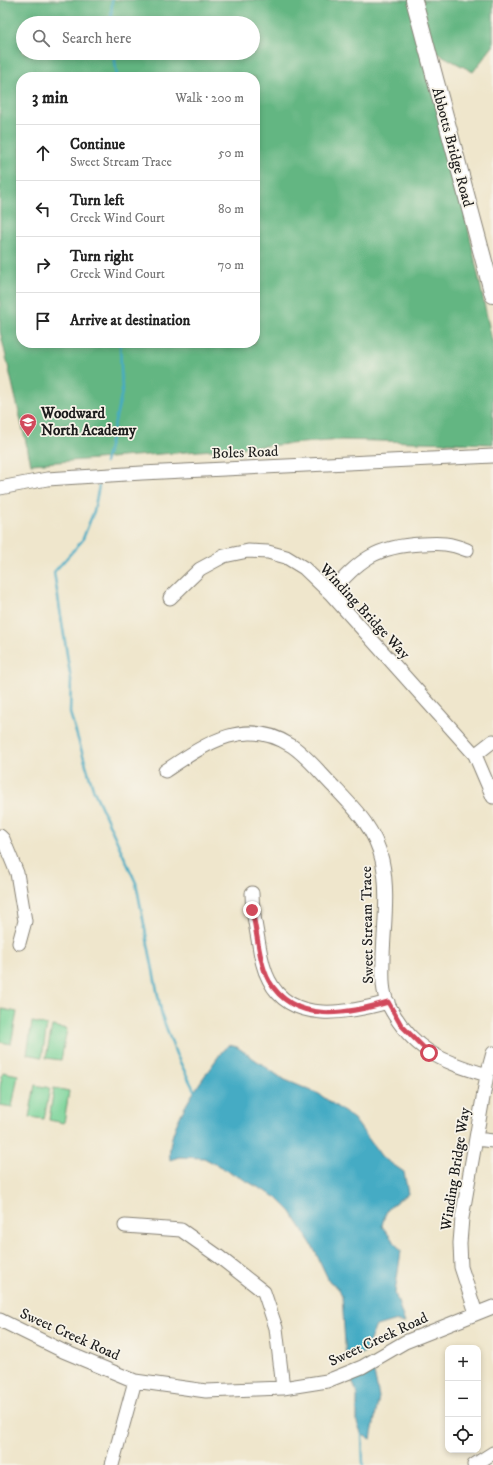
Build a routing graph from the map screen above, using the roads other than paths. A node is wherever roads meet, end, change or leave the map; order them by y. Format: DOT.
graph roads {
  1 [pos="414,0"];
  2 [pos="493,295"];
  3 [pos="493,456"];
  4 [pos="0,488"];
  5 [pos="467,550"];
  6 [pos="330,593"];
  7 [pos="170,598"];
  8 [pos="493,741"];
  9 [pos="475,755"];
  10 [pos="166,771"];
  11 [pos="493,798"];
  12 [pos="0,836"];
  13 [pos="252,893"];
  14 [pos="20,943"];
  15 [pos="388,1002"];
  16 [pos="493,1053"];
  17 [pos="487,1074"];
  18 [pos="476,1139"];
  19 [pos="493,1142"];
  20 [pos="125,1226"];
  21 [pos="493,1307"];
  22 [pos="476,1313"];
  23 [pos="0,1320"];
  24 [pos="135,1380"];
  25 [pos="283,1388"];
  26 [pos="493,1453"];
  27 [pos="112,1465"];
  28 [pos="474,1465"];
  1 -- 2 [label="main road, Abbotts Bridge Road"];
  3 -- 4 [label="street, Boles Road"];
  5 -- 6 [label="street"];
  6 -- 7 [label="street, Winding Bridge Way"];
  6 -- 9 [label="street, Winding Bridge Way"];
  8 -- 9 [label="street"];
  9 -- 11 [label="street, Winding Bridge Way"];
  10 -- 15 [label="street, Sweet Stream Trace"];
  12 -- 14 [label="street"];
  13 -- 15 [label="street"];
  15 -- 17 [label="street, Sweet Stream Trace"];
  16 -- 17 [label="street, Winding Bridge Way"];
  17 -- 18 [label="street, Winding Bridge Way"];
  18 -- 19 [label="street"];
  18 -- 22 [label="street, Winding Bridge Way"];
  20 -- 25 [label="street"];
  21 -- 22 [label="street, Sweet Creek Road"];
  22 -- 25 [label="street, Sweet Creek Road"];
  23 -- 24 [label="street, Sweet Creek Road"];
  24 -- 25 [label="street, Sweet Creek Road"];
  24 -- 27 [label="street"];
  26 -- 28 [label="street"];
}
